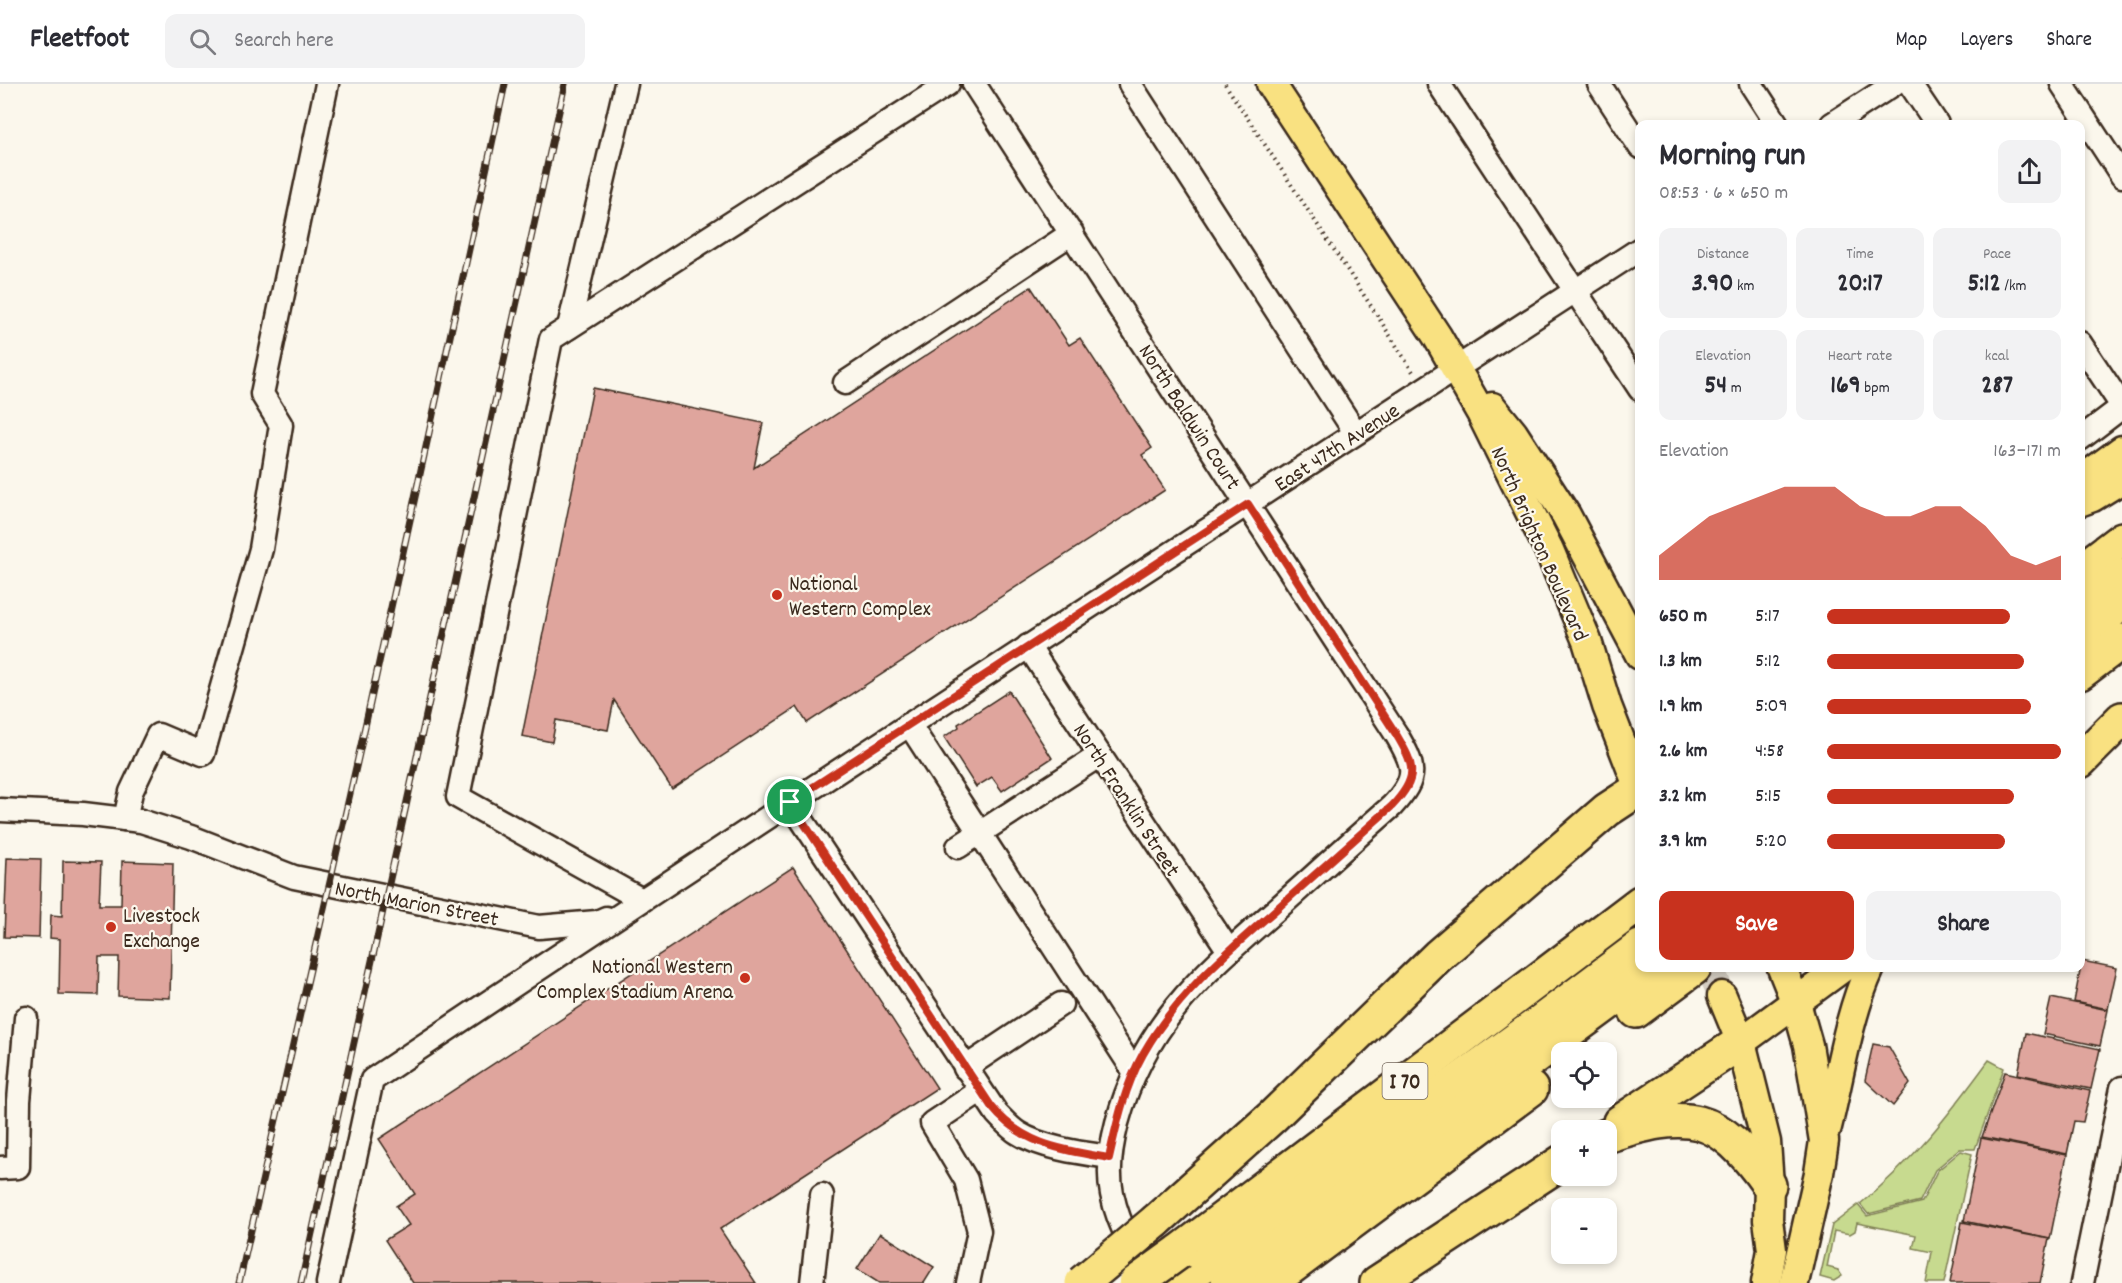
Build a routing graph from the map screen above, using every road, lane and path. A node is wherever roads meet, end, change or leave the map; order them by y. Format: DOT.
graph roads {
  1 [pos="327,84"];
  2 [pos="626,84"];
  3 [pos="948,84"];
  4 [pos="974,84"];
  5 [pos="1130,84"];
  6 [pos="1225,84"];
  7 [pos="1271,84"];
  8 [pos="1439,84"];
  9 [pos="1599,84"];
  10 [pos="1751,84"];
  11 [pos="1894,84"];
  12 [pos="1910,84"];
  13 [pos="2062,84"];
  14 [pos="1774,120"];
  15 [pos="1838,120"];
  16 [pos="1934,120"];
  17 [pos="1635,139"];
  18 [pos="2122,176"];
  19 [pos="1072,233"];
  20 [pos="1635,252"];
  21 [pos="1575,291"];
  22 [pos="569,327"];
  23 [pos="2085,351"];
  24 [pos="1457,368"];
  25 [pos="1405,373"];
  26 [pos="1635,381"];
  27 [pos="844,382"];
  28 [pos="2122,407"];
  29 [pos="1355,432"];
  30 [pos="2085,435"];
  31 [pos="2122,450"];
  32 [pos="2122,476"];
  33 [pos="2085,477"];
  34 [pos="2085,497"];
  35 [pos="1248,504"];
  36 [pos="2122,539"];
  37 [pos="2085,567"];
  38 [pos="2122,576"];
  39 [pos="2122,603"];
  40 [pos="2085,604"];
  41 [pos="2085,632"];
  42 [pos="2122,641"];
  43 [pos="1635,645"];
  44 [pos="1028,646"];
  45 [pos="2085,668"];
  46 [pos="2122,719"];
  47 [pos="909,724"];
  48 [pos="2122,743"];
  49 [pos="1100,755"];
  50 [pos="2085,756"];
  51 [pos="2085,772"];
  52 [pos="1635,780"];
  53 [pos="1635,792"];
  54 [pos="790,802"];
  55 [pos="0,810"];
  56 [pos="125,819"];
  57 [pos="980,833"];
  58 [pos="958,847"];
  59 [pos="642,900"];
  60 [pos="1635,906"];
  61 [pos="1229,951"];
  62 [pos="1635,951"];
  63 [pos="1673,972"];
  64 [pos="1784,972"];
  65 [pos="1837,972"];
  66 [pos="1868,972"];
  67 [pos="1658,975"];
  68 [pos="1722,996"];
  69 [pos="1796,1003"];
  70 [pos="1061,1004"];
  71 [pos="26,1018"];
  72 [pos="1590,1042"];
  73 [pos="1741,1042"];
  74 [pos="965,1068"];
  75 [pos="1134,1071"];
  76 [pos="1551,1074"];
  77 [pos="2122,1088"];
  78 [pos="980,1091"];
  79 [pos="1617,1125"];
  80 [pos="2118,1127"];
  81 [pos="1617,1133"];
  82 [pos="1824,1141"];
  83 [pos="1109,1158"];
  84 [pos="0,1168"];
  85 [pos="1551,1169"];
  86 [pos="1769,1185"];
  87 [pos="822,1196"];
  88 [pos="1768,1220"];
  89 [pos="1184,1269"];
  90 [pos="328,1283"];
  91 [pos="812,1283"];
  92 [pos="968,1283"];
  93 [pos="1082,1283"];
  94 [pos="1136,1283"];
  95 [pos="1155,1283"];
  96 [pos="1228,1283"];
  97 [pos="1270,1283"];
  98 [pos="1377,1283"];
  99 [pos="1747,1283"];
  100 [pos="1789,1283"];
  101 [pos="2082,1283"];
  1 -- 56 [label="street"];
  2 -- 22 [label="street"];
  3 -- 22 [label="street"];
  4 -- 19 [label="street, North Baldwin Court"];
  5 -- 29 [label="street"];
  6 -- 25 [label="path"];
  7 -- 24 [label="main road, North Brighton Boulevard"];
  8 -- 21 [label="street"];
  9 -- 17 [label="street"];
  10 -- 14 [label="street"];
  11 -- 15 [label="street"];
  12 -- 16 [label="street"];
  13 -- 18 [label="street"];
  19 -- 27 [label="street"];
  19 -- 35 [label="street, North Baldwin Court"];
  20 -- 21 [label="street, East 47th Avenue"];
  21 -- 24 [label="street, East 47th Avenue"];
  21 -- 26 [label="street"];
  22 -- 59 [label="street"];
  23 -- 28 [label="street"];
  24 -- 29 [label="street, East 47th Avenue"];
  24 -- 43 [label="main road, North Brighton Boulevard"];
  24 -- 52 [label="main road, North Brighton Boulevard"];
  28 -- 30 [label="street"];
  29 -- 35 [label="street, East 47th Avenue"];
  31 -- 33 [label="main road"];
  32 -- 34 [label="highway"];
  35 -- 44 [label="street, East 47th Avenue"];
  35 -- 61 [label="street, North Baldwin Court"];
  36 -- 37 [label="highway"];
  38 -- 40 [label="highway"];
  39 -- 41 [label="highway"];
  42 -- 45 [label="highway"];
  44 -- 47 [label="street, East 47th Avenue"];
  44 -- 49 [label="street, North Franklin Street"];
  46 -- 50 [label="highway"];
  47 -- 54 [label="street, East 47th Avenue"];
  47 -- 57 [label="street"];
  48 -- 51 [label="main road"];
  49 -- 57 [label="street"];
  49 -- 61 [label="street, North Franklin Street"];
  53 -- 93 [label="highway, bridge"];
  54 -- 59 [label="street, East 47th Avenue"];
  54 -- 74 [label="street"];
  55 -- 56 [label="street, North Marion Street"];
  56 -- 59 [label="street, North Marion Street"];
  57 -- 58 [label="street"];
  57 -- 75 [label="street"];
  59 -- 90 [label="street"];
  60 -- 89 [label="highway, I 70"];
  61 -- 75 [label="street"];
  62 -- 89 [label="highway"];
  63 -- 67 [label="highway"];
  64 -- 69 [label="main road"];
  65 -- 69 [label="main road"];
  66 -- 82 [label="main road"];
  67 -- 72 [label="highway"];
  67 -- 96 [label="highway"];
  68 -- 73 [label="main road"];
  69 -- 73 [label="main road"];
  69 -- 82 [label="main road"];
  70 -- 74 [label="street"];
  71 -- 84 [label="street"];
  73 -- 79 [label="highway"];
  73 -- 86 [label="main road"];
  74 -- 78 [label="street"];
  75 -- 83 [label="street"];
  76 -- 97 [label="highway"];
  77 -- 80 [label="street"];
  78 -- 83 [label="street"];
  78 -- 92 [label="street"];
  80 -- 101 [label="street"];
  81 -- 86 [label="highway"];
  82 -- 100 [label="main road"];
  83 -- 95 [label="street"];
  85 -- 98 [label="highway"];
  86 -- 88 [label="main road"];
  87 -- 91 [label="street"];
  88 -- 99 [label="main road"];
  88 -- 100 [label="main road"];
  89 -- 94 [label="highway, I 70, bridge"];
}
